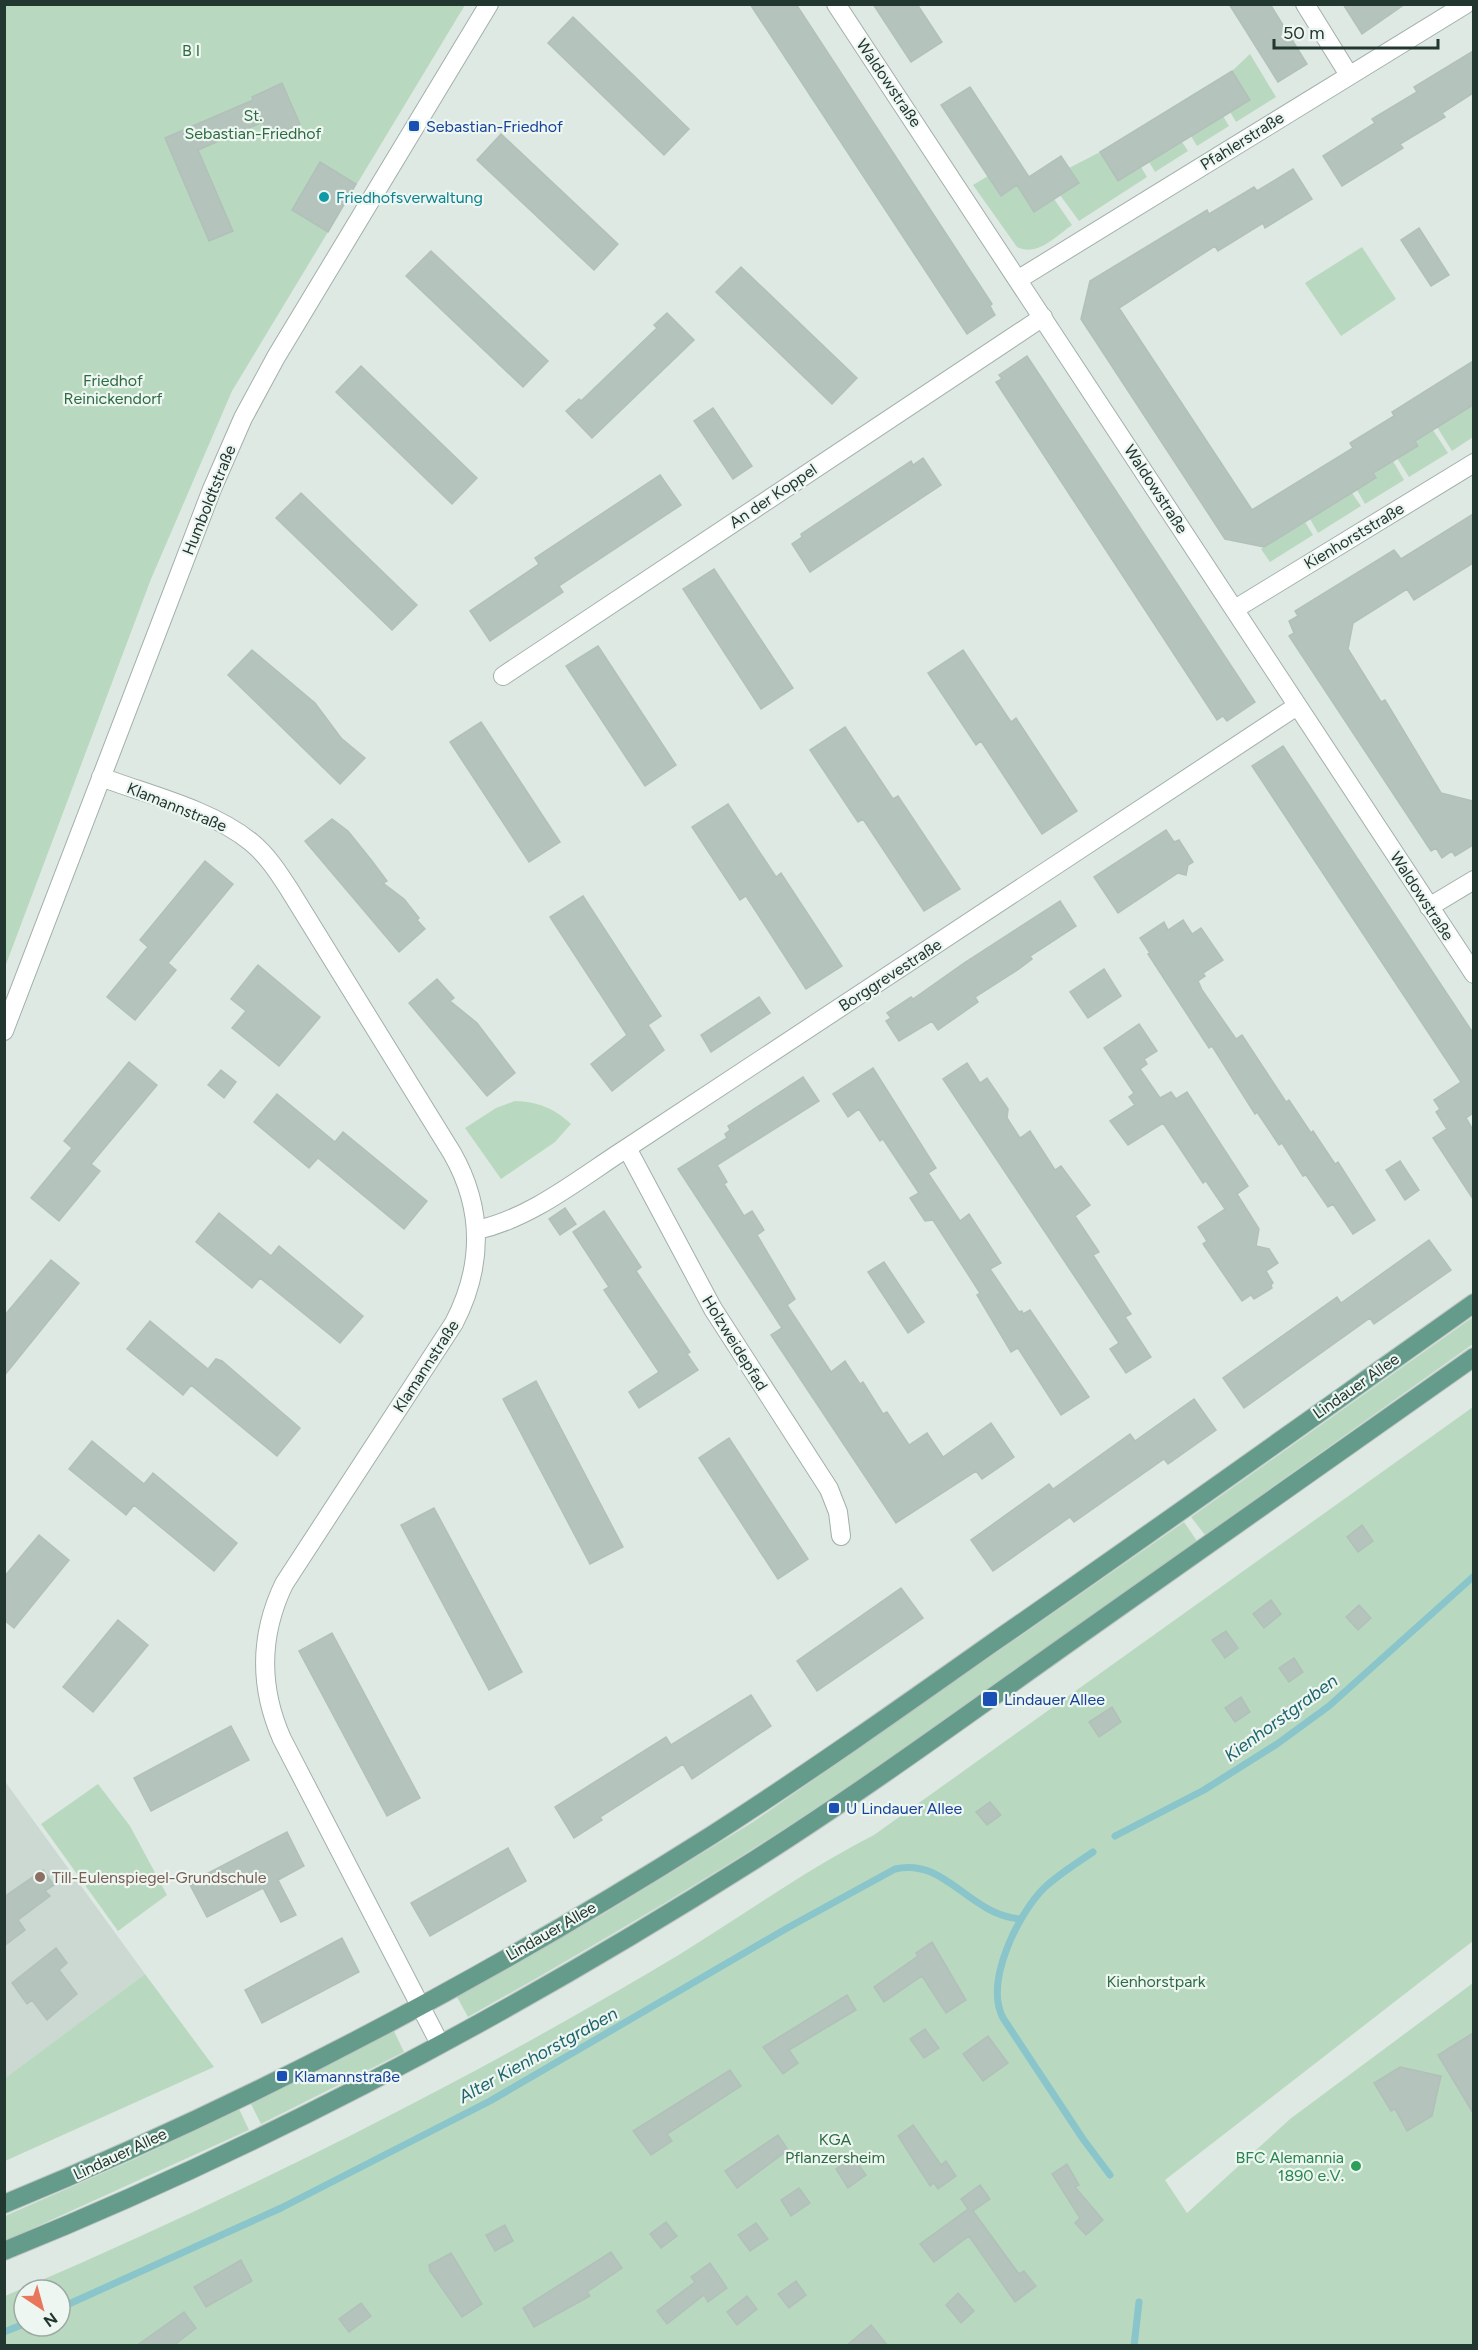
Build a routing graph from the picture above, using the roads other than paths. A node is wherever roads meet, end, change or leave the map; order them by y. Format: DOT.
graph roads {
  1 [pos="489,4"];
  2 [pos="837,4"];
  3 [pos="1305,4"];
  4 [pos="1466,4"];
  5 [pos="1349,75"];
  6 [pos="1019,279"];
  7 [pos="1043,316"];
  8 [pos="1473,463"];
  9 [pos="1234,609"];
  10 [pos="504,676"];
  11 [pos="1297,706"];
  12 [pos="101,777"];
  13 [pos="1473,880"];
  14 [pos="1429,907"];
  15 [pos="1473,974"];
  16 [pos="4,1031"];
  17 [pos="627,1148"];
  18 [pos="477,1230"];
  19 [pos="1473,1303"];
  20 [pos="1473,1357"];
  21 [pos="841,1536"];
  22 [pos="420,2005"];
  23 [pos="440,2044"];
  24 [pos="4,2204"];
  25 [pos="4,2252"];
  1 -- 12 [label="street, Humboldtstraße"];
  2 -- 6 [label="street, Waldowstraße"];
  3 -- 5 [label="street"];
  4 -- 5 [label="street, Pfahlerstraße"];
  5 -- 6 [label="street, Pfahlerstraße"];
  6 -- 7 [label="street, Waldowstraße"];
  7 -- 9 [label="street, Waldowstraße"];
  7 -- 10 [label="street, An der Koppel"];
  8 -- 9 [label="street, Kienhorststraße"];
  9 -- 11 [label="street, Waldowstraße"];
  11 -- 14 [label="street, Waldowstraße"];
  11 -- 17 [label="street, Borggrevestraße"];
  12 -- 16 [label="street, Humboldtstraße"];
  12 -- 18 [label="street, Klamannstraße"];
  13 -- 14 [label="street"];
  14 -- 15 [label="street, Waldowstraße"];
  17 -- 18 [label="street, Borggrevestraße"];
  17 -- 21 [label="street, Holzweidepfad"];
  18 -- 22 [label="street, Klamannstraße"];
  19 -- 22 [label="main road, Lindauer Allee"];
  20 -- 23 [label="main road"];
  22 -- 23 [label="street, Klamannstraße"];
  22 -- 24 [label="main road, Lindauer Allee"];
  23 -- 25 [label="main road"];
}
